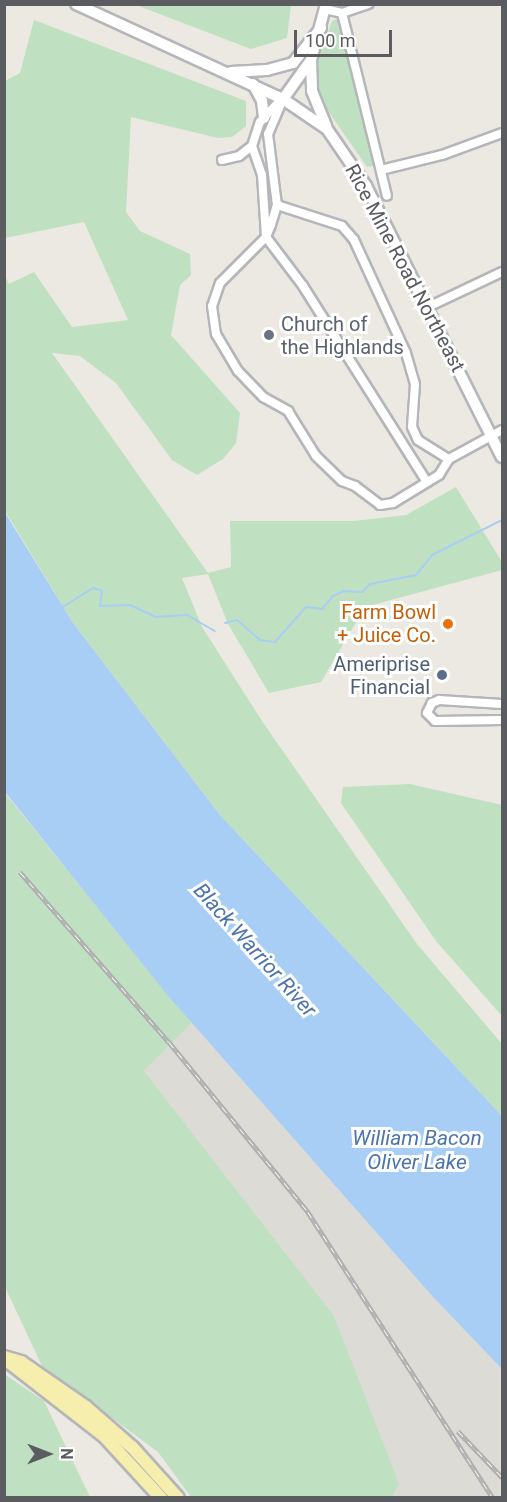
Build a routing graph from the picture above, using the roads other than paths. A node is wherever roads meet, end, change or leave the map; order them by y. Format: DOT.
graph roads {
  1 [pos="76,4"];
  2 [pos="368,4"];
  3 [pos="326,7"];
  4 [pos="342,13"];
  5 [pos="321,28"];
  6 [pos="311,60"];
  7 [pos="229,72"];
  8 [pos="252,84"];
  9 [pos="283,99"];
  10 [pos="264,118"];
  11 [pos="327,129"];
  12 [pos="502,133"];
  13 [pos="252,146"];
  14 [pos="222,160"];
  15 [pos="381,170"];
  16 [pos="387,196"];
  17 [pos="277,205"];
  18 [pos="266,237"];
  19 [pos="502,272"];
  20 [pos="428,307"];
  21 [pos="497,433"];
  22 [pos="502,457"];
  23 [pos="449,459"];
  24 [pos="427,482"];
  25 [pos="502,705"];
  26 [pos="502,720"];
  27 [pos="4,1357"];
  28 [pos="161,1497"];
  29 [pos="178,1497"];
  1 -- 7 [label="main road, Rice Mine Road Northeast"];
  2 -- 4 [label="street"];
  3 -- 4 [label="street"];
  3 -- 5 [label="main road"];
  4 -- 15 [label="street, Rice Mine Road Northeast"];
  5 -- 6 [label="main road"];
  5 -- 7 [label="main road"];
  6 -- 9 [label="main road"];
  6 -- 11 [label="main road"];
  7 -- 8 [label="main road, Rice Mine Road Northeast"];
  8 -- 9 [label="main road, Rice Mine Road Northeast"];
  8 -- 10 [label="main road"];
  9 -- 10 [label="street"];
  9 -- 11 [label="main road, Rice Mine Road Northeast"];
  9 -- 17 [label="street"];
  10 -- 13 [label="street"];
  11 -- 20 [label="main road, Rice Mine Road Northeast"];
  12 -- 15 [label="street"];
  13 -- 14 [label="street"];
  13 -- 18 [label="street"];
  15 -- 16 [label="street, Rice Mine Road Northeast"];
  17 -- 18 [label="street"];
  17 -- 23 [label="street"];
  18 -- 24 [label="street"];
  18 -- 24 [label="street"];
  19 -- 20 [label="street"];
  20 -- 21 [label="main road, Rice Mine Road Northeast"];
  21 -- 22 [label="main road, Rice Mine Road Northeast"];
  21 -- 23 [label="street"];
  23 -- 24 [label="street"];
  25 -- 26 [label="street"];
  27 -- 28 [label="main road"];
  27 -- 29 [label="main road"];
}
